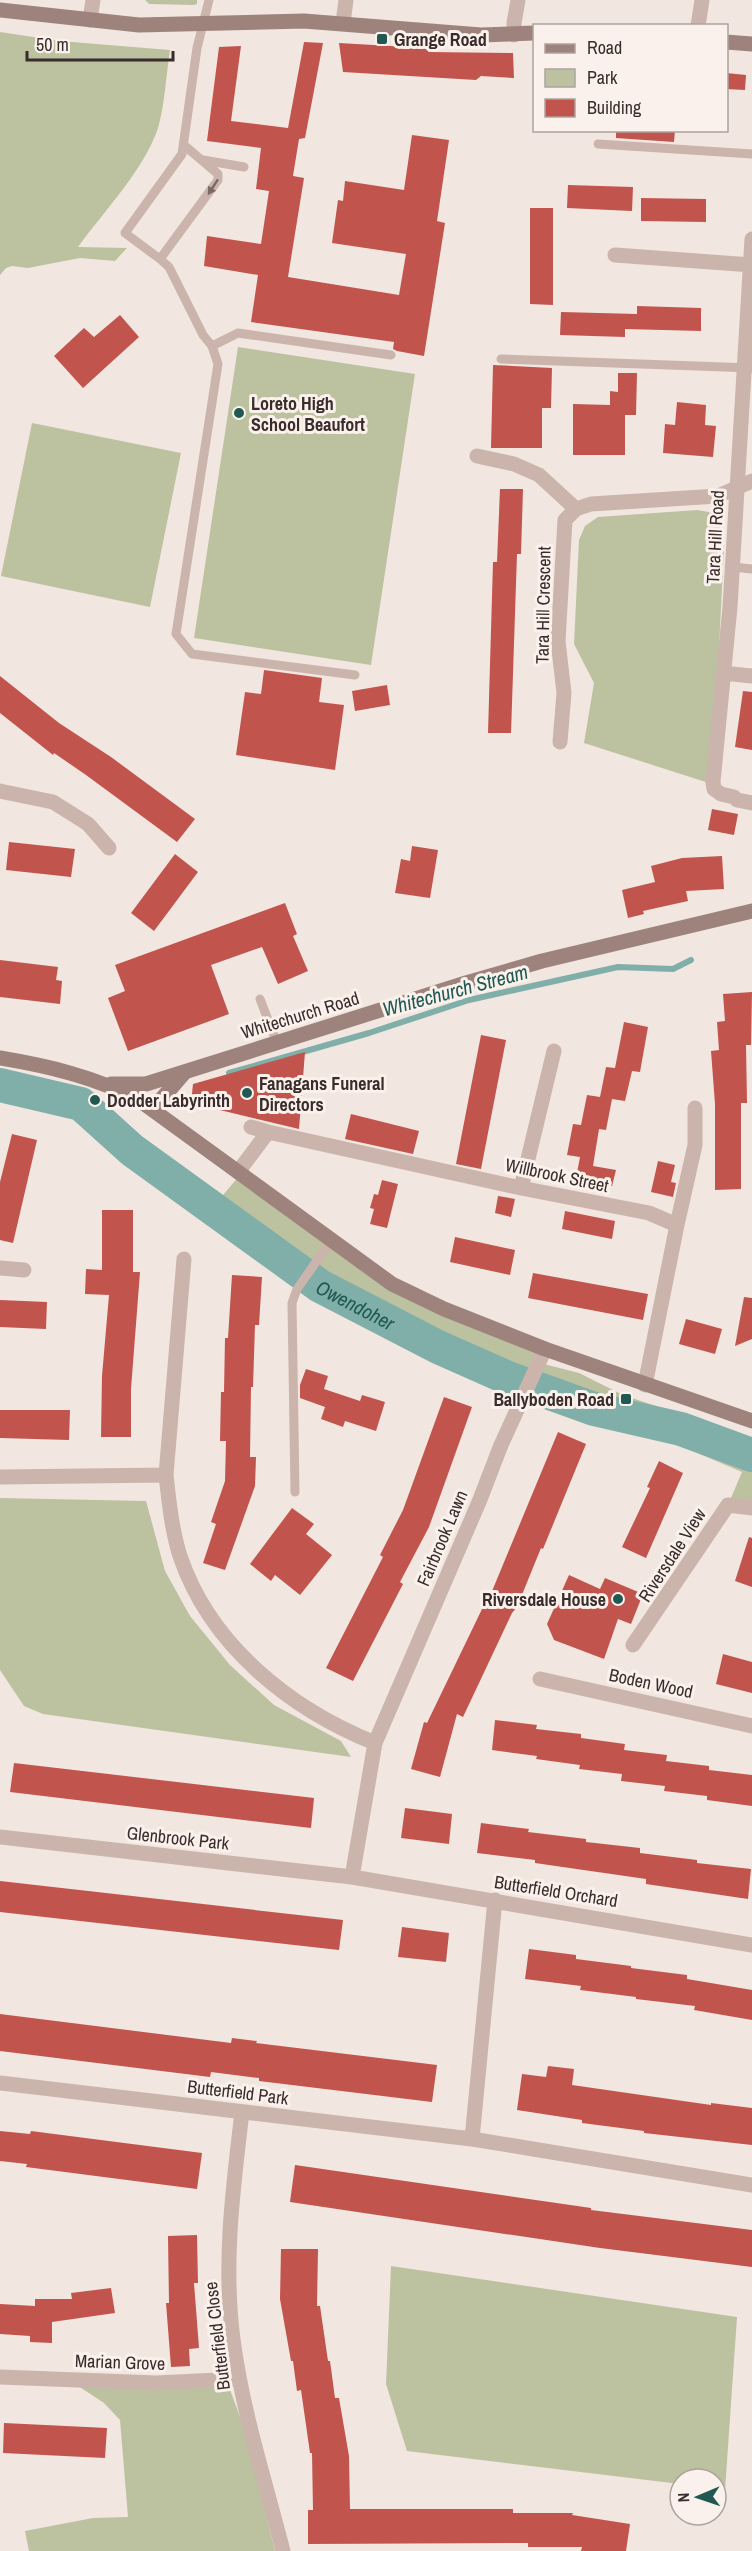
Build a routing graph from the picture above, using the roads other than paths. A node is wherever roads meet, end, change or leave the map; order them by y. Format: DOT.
graph roads {
  1 [pos="93,0"];
  2 [pos="209,0"];
  3 [pos="346,0"];
  4 [pos="518,0"];
  5 [pos="702,0"];
  6 [pos="0,10"];
  7 [pos="90,20"];
  8 [pos="343,23"];
  9 [pos="698,24"];
  10 [pos="203,25"];
  11 [pos="533,33"];
  12 [pos="514,35"];
  13 [pos="728,42"];
  14 [pos="752,44"];
  15 [pos="598,144"];
  16 [pos="185,146"];
  17 [pos="752,154"];
  18 [pos="201,160"];
  19 [pos="244,166"];
  20 [pos="752,239"];
  21 [pos="615,255"];
  22 [pos="160,259"];
  23 [pos="751,265"];
  24 [pos="212,346"];
  25 [pos="391,355"];
  26 [pos="501,359"];
  27 [pos="748,368"];
  28 [pos="477,456"];
  29 [pos="752,481"];
  30 [pos="737,488"];
  31 [pos="576,508"];
  32 [pos="732,567"];
  33 [pos="752,569"];
  34 [pos="723,673"];
  35 [pos="355,675"];
  36 [pos="752,676"];
  37 [pos="560,742"];
  38 [pos="0,791"];
  39 [pos="741,800"];
  40 [pos="109,848"];
  41 [pos="752,911"];
  42 [pos="260,999"];
  43 [pos="277,1043"];
  44 [pos="554,1051"];
  45 [pos="0,1058"];
  46 [pos="184,1073"];
  47 [pos="108,1084"];
  48 [pos="695,1108"];
  49 [pos="153,1109"];
  50 [pos="251,1127"];
  51 [pos="268,1132"];
  52 [pos="238,1173"];
  53 [pos="521,1188"];
  54 [pos="677,1225"];
  55 [pos="330,1241"];
  56 [pos="184,1259"];
  57 [pos="0,1268"];
  58 [pos="24,1270"];
  59 [pos="545,1349"];
  60 [pos="645,1385"];
  61 [pos="752,1421"];
  62 [pos="166,1475"];
  63 [pos="0,1477"];
  64 [pos="295,1492"];
  65 [pos="752,1508"];
  66 [pos="633,1645"];
  67 [pos="540,1679"];
  68 [pos="752,1726"];
  69 [pos="375,1743"];
  70 [pos="0,1837"];
  71 [pos="352,1877"];
  72 [pos="495,1900"];
  73 [pos="752,1945"];
  74 [pos="0,2083"];
  75 [pos="242,2112"];
  76 [pos="472,2139"];
  77 [pos="752,2185"];
  78 [pos="0,2376"];
  79 [pos="239,2379"];
  80 [pos="283,2551"];
  1 -- 7 [label="street"];
  2 -- 10 [label="lane"];
  3 -- 8 [label="street"];
  4 -- 12 [label="street"];
  5 -- 9 [label="street"];
  6 -- 7 [label="main road"];
  7 -- 10 [label="main road"];
  8 -- 10 [label="main road"];
  8 -- 12 [label="main road"];
  10 -- 16 [label="lane"];
  11 -- 12 [label="main road"];
  13 -- 14 [label="main road"];
  15 -- 17 [label="lane"];
  16 -- 18 [label="lane"];
  16 -- 22 [label="lane"];
  18 -- 19 [label="lane"];
  18 -- 22 [label="lane, one-way"];
  20 -- 23 [label="street, Tara Hill Road"];
  21 -- 23 [label="street"];
  22 -- 24 [label="lane"];
  23 -- 27 [label="street, Tara Hill Road"];
  24 -- 25 [label="lane"];
  24 -- 35 [label="lane"];
  26 -- 27 [label="lane"];
  27 -- 30 [label="street, Tara Hill Road"];
  28 -- 31 [label="street"];
  29 -- 30 [label="street"];
  30 -- 31 [label="street"];
  30 -- 32 [label="street, Tara Hill Road"];
  31 -- 37 [label="street, Tara Hill Crescent"];
  32 -- 33 [label="lane"];
  32 -- 34 [label="street, Tara Hill Road"];
  34 -- 36 [label="street"];
  34 -- 39 [label="street, Tara Hill Road"];
  38 -- 40 [label="street"];
  41 -- 43 [label="main road, Whitechurch Road"];
  42 -- 43 [label="lane"];
  43 -- 46 [label="main road, Whitechurch Road"];
  44 -- 53 [label="street"];
  45 -- 47 [label="main road"];
  46 -- 47 [label="main road, Whitechurch Road"];
  46 -- 49 [label="main road"];
  47 -- 49 [label="main road"];
  48 -- 54 [label="street"];
  49 -- 52 [label="main road"];
  50 -- 51 [label="street, Willbrook Street"];
  51 -- 52 [label="street"];
  51 -- 53 [label="street, Willbrook Street"];
  52 -- 55 [label="main road"];
  53 -- 54 [label="street, Willbrook Street"];
  54 -- 60 [label="street"];
  55 -- 59 [label="main road"];
  55 -- 64 [label="lane"];
  56 -- 62 [label="street"];
  57 -- 58 [label="street"];
  59 -- 60 [label="main road"];
  59 -- 69 [label="street, Fairbrook Lawn"];
  60 -- 61 [label="main road"];
  62 -- 63 [label="street"];
  62 -- 69 [label="street"];
  65 -- 66 [label="street, Riversdale View"];
  67 -- 68 [label="street, Boden Wood"];
  69 -- 71 [label="street, Fairbrook Lawn"];
  70 -- 71 [label="street, Glenbrook Park"];
  71 -- 72 [label="street, Butterfield Orchard"];
  72 -- 73 [label="street, Butterfield Orchard"];
  72 -- 76 [label="street"];
  74 -- 75 [label="street, Butterfield Park"];
  75 -- 76 [label="street, Butterfield Park"];
  75 -- 79 [label="street, Butterfield Close"];
  76 -- 77 [label="street, Butterfield Park"];
  78 -- 79 [label="street, Marian Grove"];
  79 -- 80 [label="street, Butterfield Close"];
}
